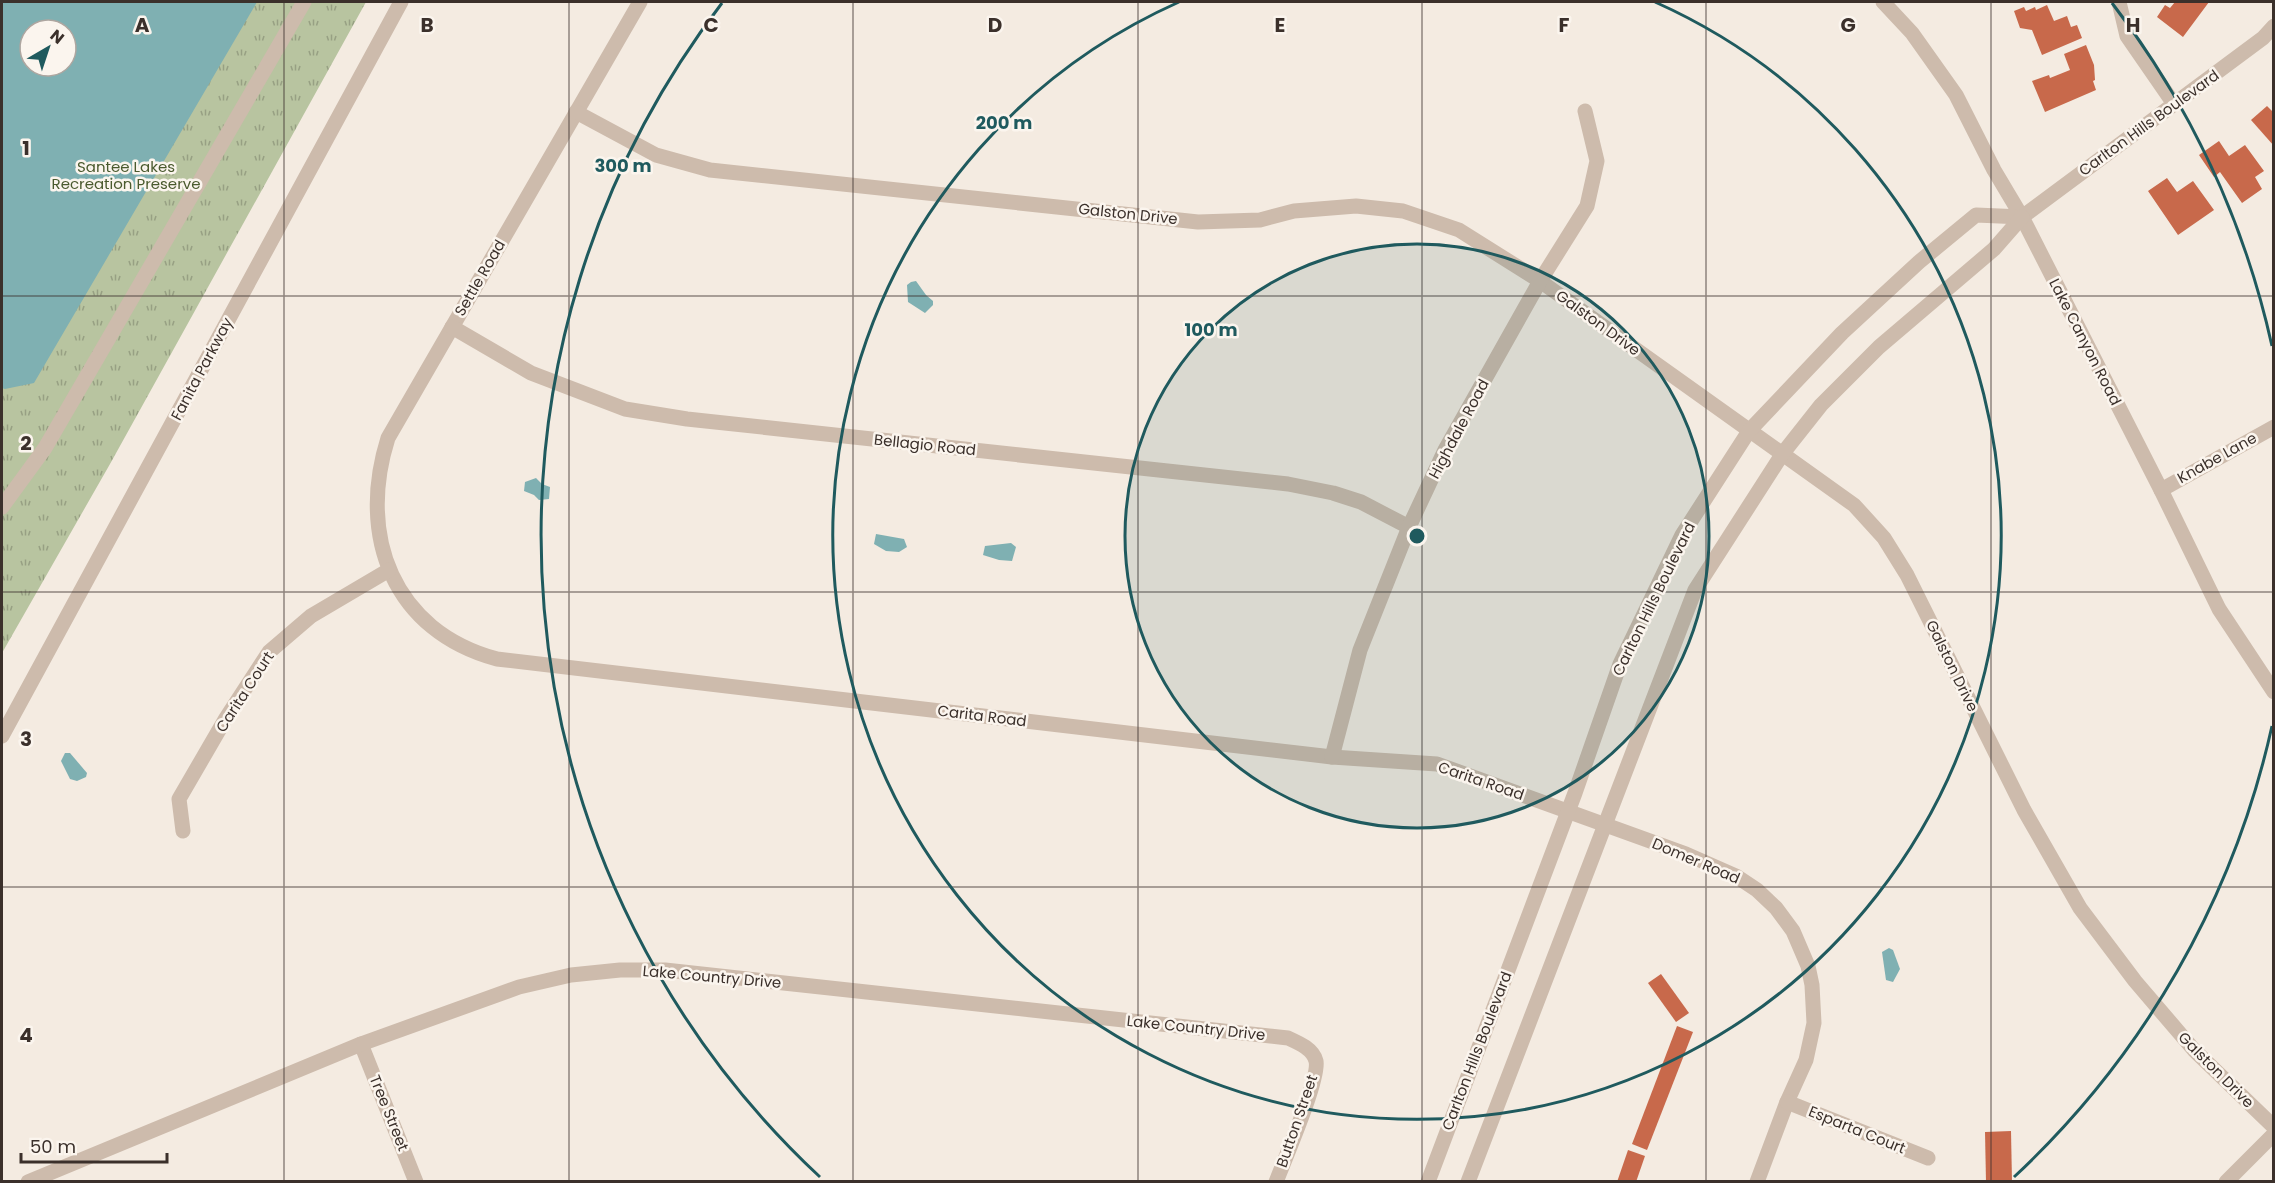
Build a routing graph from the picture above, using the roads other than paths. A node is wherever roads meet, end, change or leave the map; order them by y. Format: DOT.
graph roads {
  1 [pos="304,2"];
  2 [pos="401,2"];
  3 [pos="640,2"];
  4 [pos="1883,2"];
  5 [pos="2119,2"];
  6 [pos="2274,26"];
  7 [pos="2175,104"];
  8 [pos="1586,111"];
  9 [pos="576,112"];
  10 [pos="2022,217"];
  11 [pos="1540,281"];
  12 [pos="452,327"];
  13 [pos="2274,427"];
  14 [pos="1749,431"];
  15 [pos="1783,453"];
  16 [pos="2161,490"];
  17 [pos="2,507"];
  18 [pos="1409,527"];
  19 [pos="389,570"];
  20 [pos="2274,692"];
  21 [pos="2,736"];
  22 [pos="1332,757"];
  23 [pos="1567,811"];
  24 [pos="1604,825"];
  25 [pos="183,831"];
  26 [pos="1288,1038"];
  27 [pos="361,1044"];
  28 [pos="1787,1101"];
  29 [pos="2274,1127"];
  30 [pos="2274,1134"];
  31 [pos="1928,1158"];
  32 [pos="28,1182"];
  33 [pos="416,1182"];
  34 [pos="1276,1182"];
  35 [pos="1428,1182"];
  36 [pos="1468,1182"];
  37 [pos="1757,1182"];
  38 [pos="2226,1182"];
  1 -- 17 [label="street"];
  2 -- 21 [label="street, Fanita Parkway"];
  3 -- 9 [label="street, Settle Road"];
  4 -- 10 [label="street, Lake Canyon Road"];
  5 -- 7 [label="street"];
  6 -- 7 [label="street, Carlton Hills Boulevard"];
  7 -- 10 [label="street, Carlton Hills Boulevard"];
  8 -- 11 [label="street, Highdale Road"];
  9 -- 11 [label="street, Galston Drive"];
  9 -- 12 [label="street, Settle Road"];
  10 -- 14 [label="street, Carlton Hills Boulevard"];
  10 -- 15 [label="street, Carlton Hills Boulevard"];
  10 -- 16 [label="street, Lake Canyon Road"];
  11 -- 14 [label="street, Galston Drive"];
  11 -- 18 [label="street, Highdale Road"];
  12 -- 18 [label="street, Bellagio Road"];
  12 -- 19 [label="street, Settle Road"];
  13 -- 16 [label="street, Knabe Lane"];
  14 -- 15 [label="street, Galston Drive"];
  14 -- 23 [label="street, Carlton Hills Boulevard"];
  15 -- 24 [label="street, Carlton Hills Boulevard"];
  15 -- 29 [label="street, Galston Drive"];
  16 -- 20 [label="street, Lake Canyon Road"];
  18 -- 22 [label="street, Highdale Road"];
  19 -- 22 [label="street, Carita Road"];
  19 -- 25 [label="street, Carita Court"];
  22 -- 23 [label="street, Carita Road"];
  23 -- 24 [label="street, Carita Road"];
  23 -- 35 [label="street, Carlton Hills Boulevard"];
  24 -- 28 [label="street, Domer Road"];
  24 -- 36 [label="street, Carlton Hills Boulevard"];
  26 -- 27 [label="street, Lake Country Drive"];
  26 -- 34 [label="street, Button Street"];
  27 -- 32 [label="street, Lake Country Drive"];
  27 -- 33 [label="street, Tree Street"];
  28 -- 31 [label="street, Esparta Court"];
  28 -- 37 [label="street, Domer Road"];
  30 -- 38 [label="street"];
}
